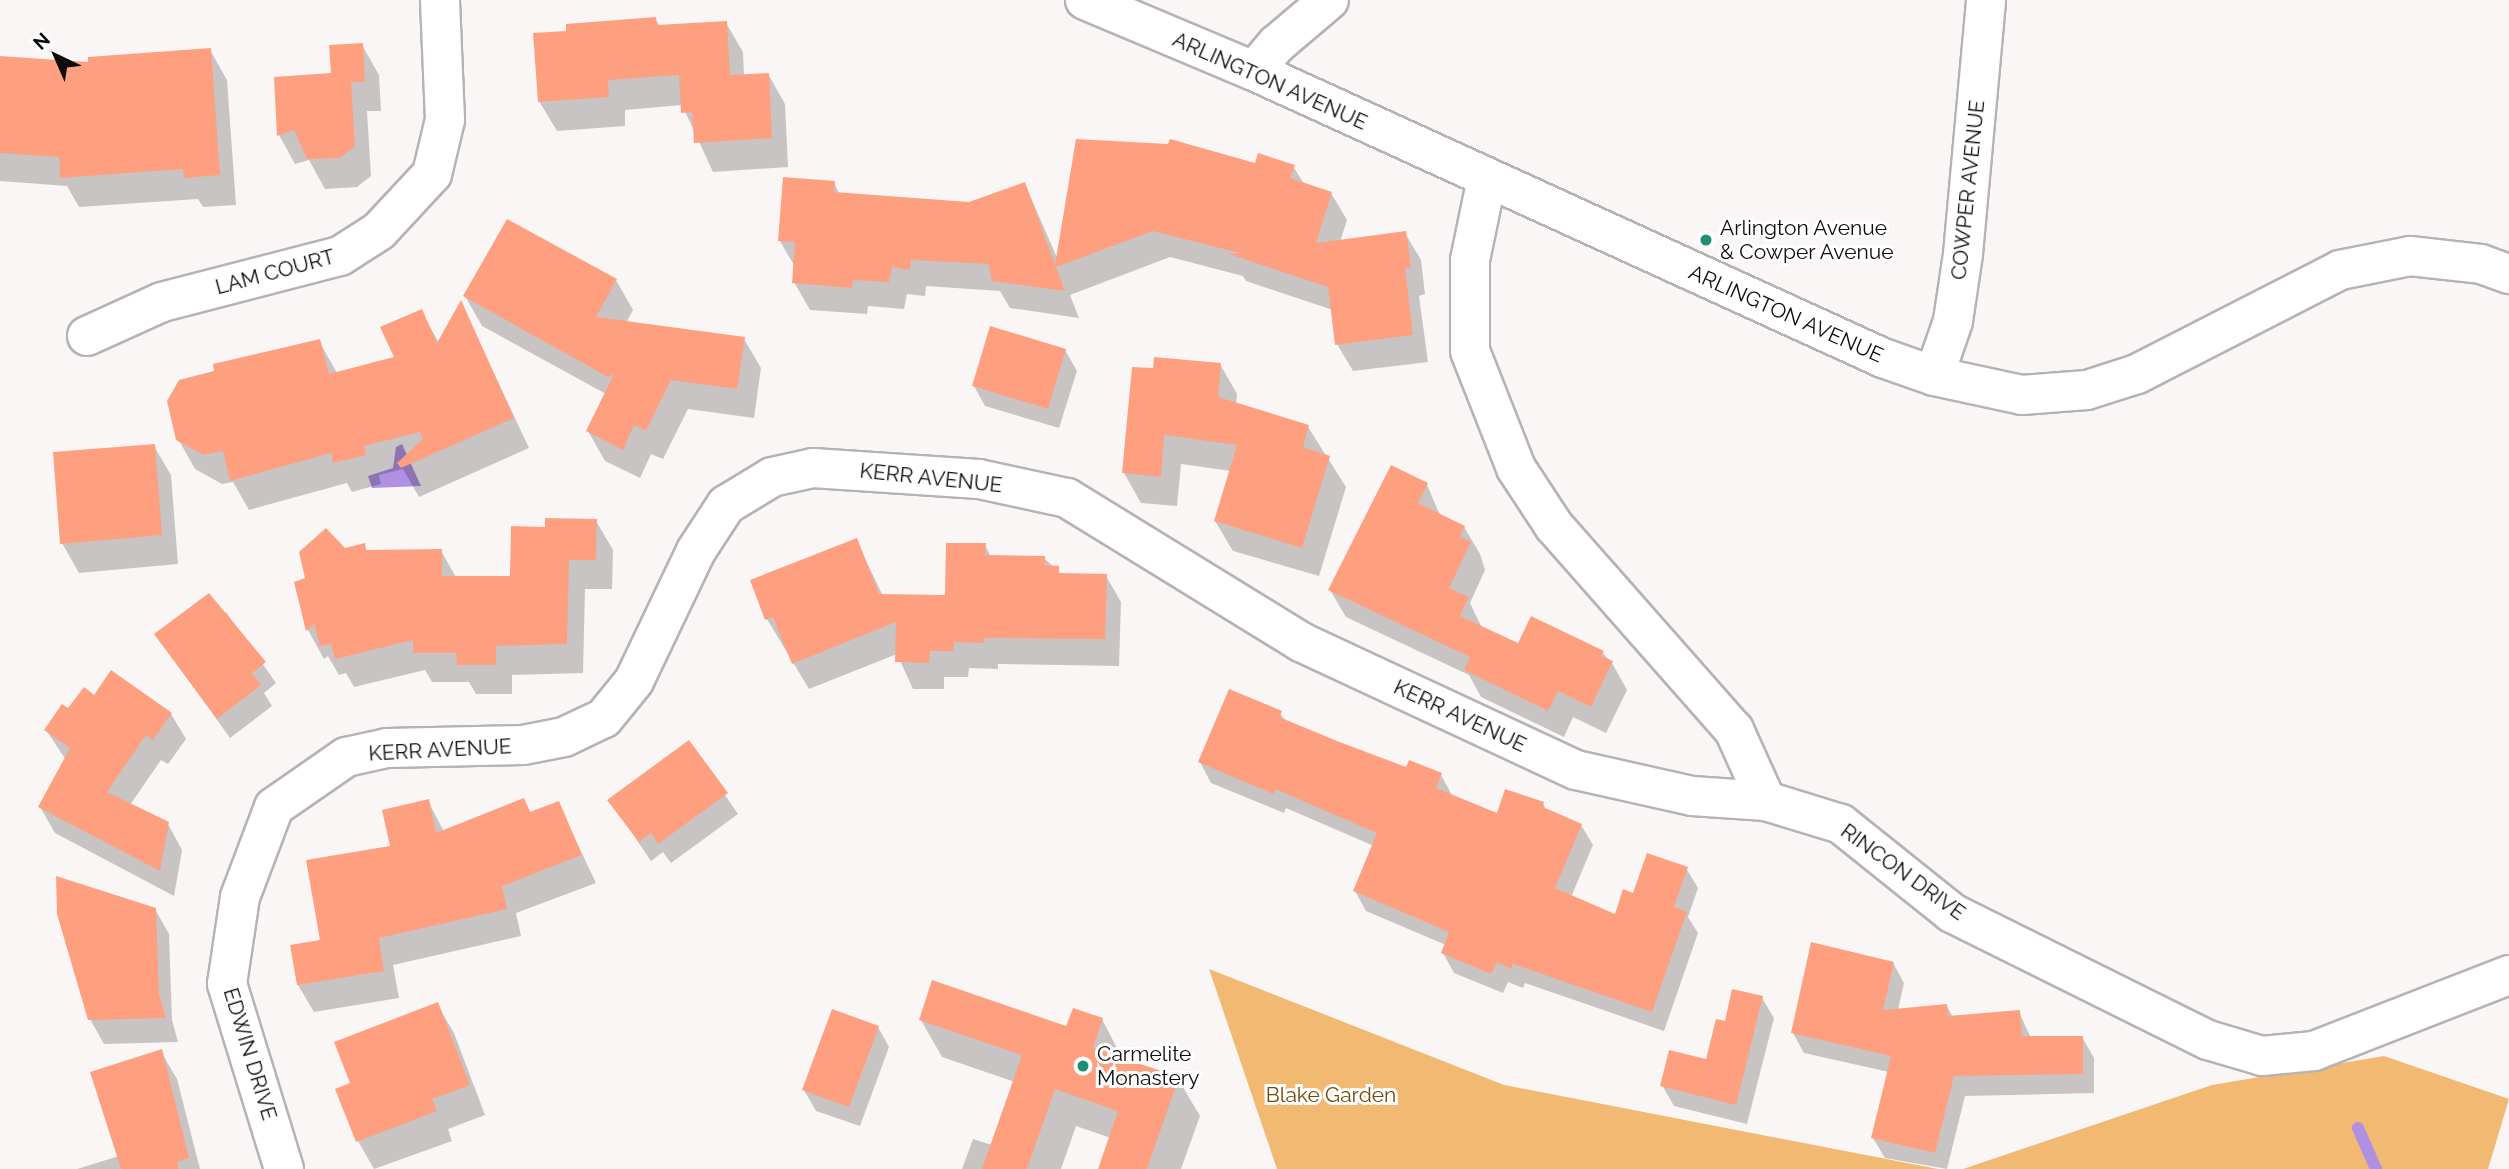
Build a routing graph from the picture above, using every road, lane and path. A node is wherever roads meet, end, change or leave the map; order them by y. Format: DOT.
graph roads {
  1 [pos="440,0"];
  2 [pos="1085,0"];
  3 [pos="1329,0"];
  4 [pos="1986,0"];
  5 [pos="1254,71"];
  6 [pos="1487,178"];
  7 [pos="2509,274"];
  8 [pos="87,336"];
  9 [pos="1934,376"];
  10 [pos="1766,801"];
  11 [pos="240,897"];
  12 [pos="2509,975"];
  13 [pos="285,1169"];
  1 -- 8 [label="street, LAM COURT"];
  2 -- 5 [label="street, ARLINGTON AVENUE"];
  3 -- 5 [label="street"];
  4 -- 9 [label="street, COWPER AVENUE"];
  5 -- 6 [label="street, ARLINGTON AVENUE"];
  6 -- 9 [label="street, ARLINGTON AVENUE"];
  6 -- 10 [label="street"];
  7 -- 9 [label="street, ARLINGTON AVENUE"];
  10 -- 11 [label="street, KERR AVENUE"];
  10 -- 12 [label="street, RINCON DRIVE"];
  11 -- 13 [label="street, EDWIN DRIVE"];
}
